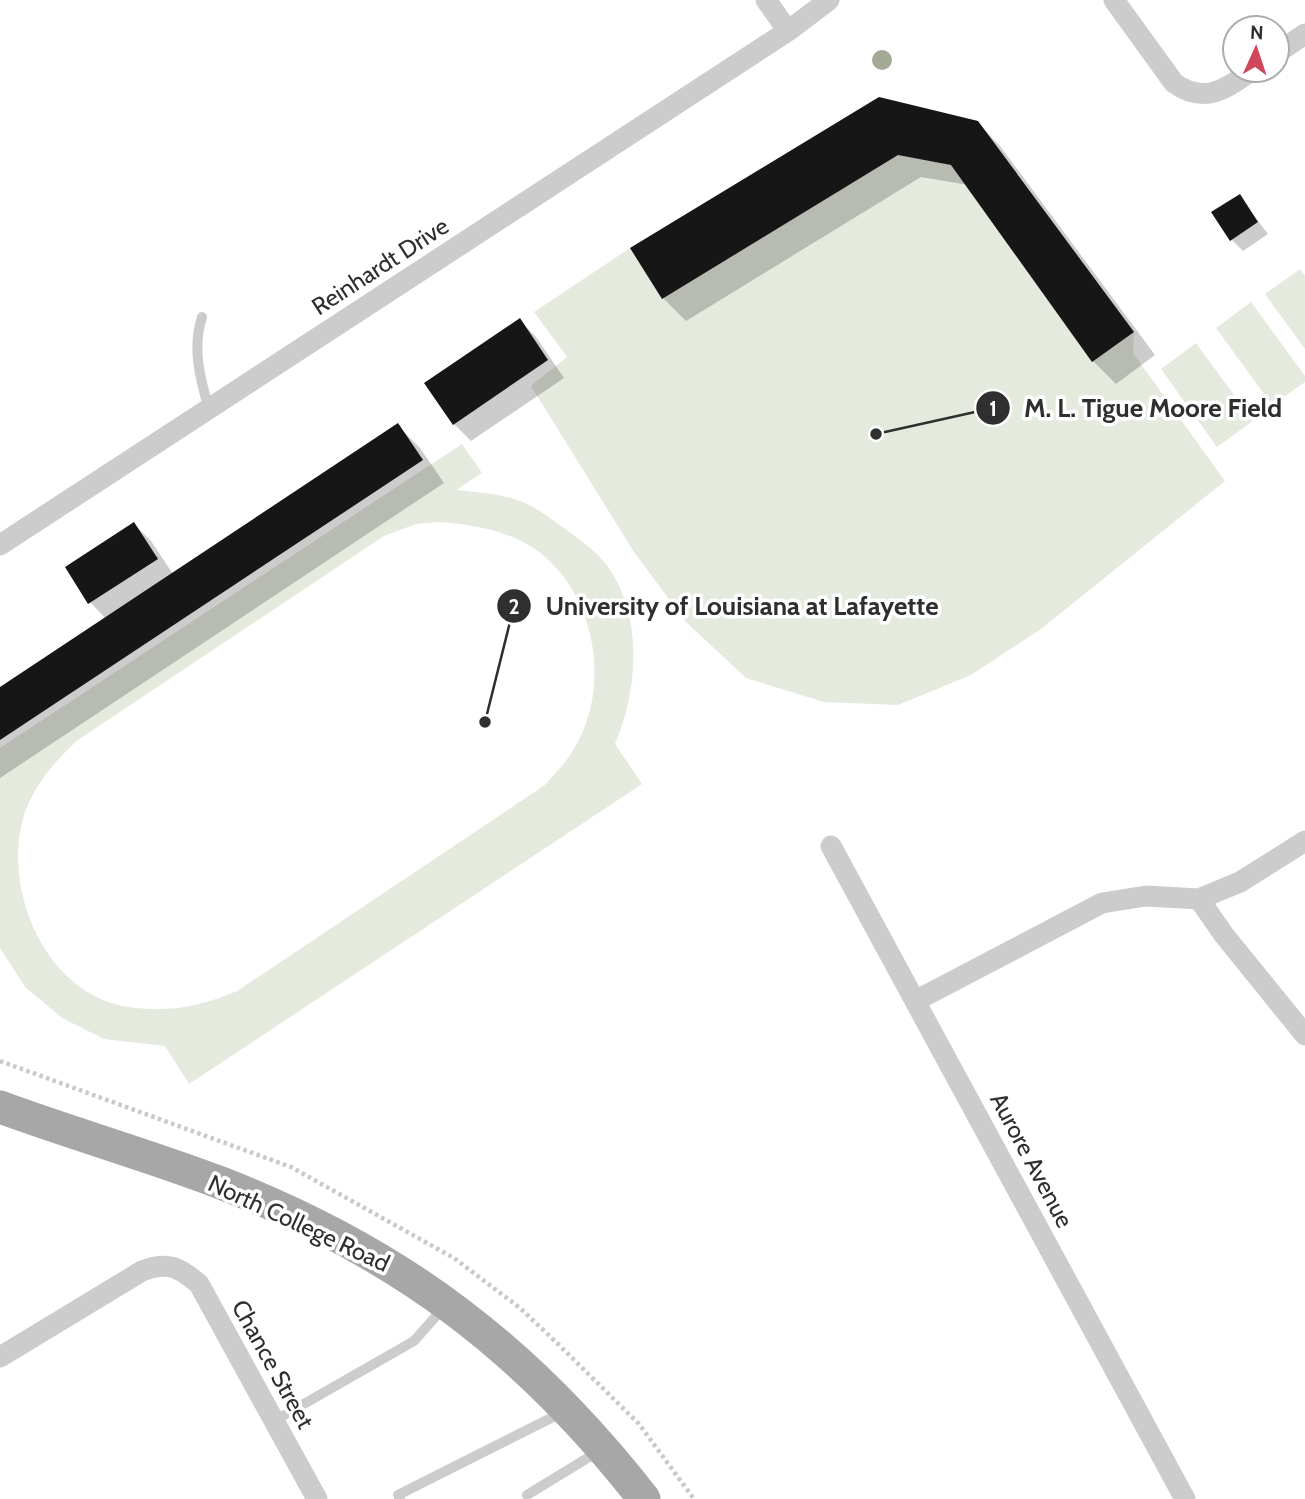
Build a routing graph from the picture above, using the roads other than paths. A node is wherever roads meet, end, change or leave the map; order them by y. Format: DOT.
graph roads {
  1 [pos="766,0"];
  2 [pos="829,0"];
  3 [pos="1114,0"];
  4 [pos="788,31"];
  5 [pos="1229,84"];
  6 [pos="202,317"];
  7 [pos="209,409"];
  8 [pos="0,545"];
  9 [pos="1305,841"];
  10 [pos="831,846"];
  11 [pos="1199,899"];
  12 [pos="917,1000"];
  13 [pos="1305,1035"];
  14 [pos="0,1107"];
  15 [pos="448,1303"];
  16 [pos="0,1357"];
  17 [pos="568,1409"];
  18 [pos="274,1421"];
  19 [pos="604,1448"];
  20 [pos="527,1495"];
  21 [pos="317,1499"];
  22 [pos="400,1499"];
  23 [pos="644,1499"];
  24 [pos="1185,1499"];
  1 -- 4 [label="street"];
  2 -- 4 [label="street, Reinhardt Drive"];
  3 -- 5 [label="street"];
  4 -- 7 [label="street, Reinhardt Drive"];
  6 -- 7 [label="lane"];
  7 -- 8 [label="street, Reinhardt Drive"];
  9 -- 11 [label="street"];
  10 -- 12 [label="street, Aurore Avenue"];
  11 -- 12 [label="street"];
  11 -- 13 [label="street"];
  12 -- 24 [label="street, Aurore Avenue"];
  14 -- 15 [label="main road, North College Road"];
  15 -- 17 [label="main road, North College Road"];
  15 -- 18 [label="lane"];
  16 -- 18 [label="street, Chance Street"];
  17 -- 19 [label="main road, North College Road"];
  17 -- 22 [label="lane"];
  18 -- 21 [label="street, Chance Street"];
  19 -- 20 [label="lane"];
  19 -- 23 [label="main road, North College Road"];
}
